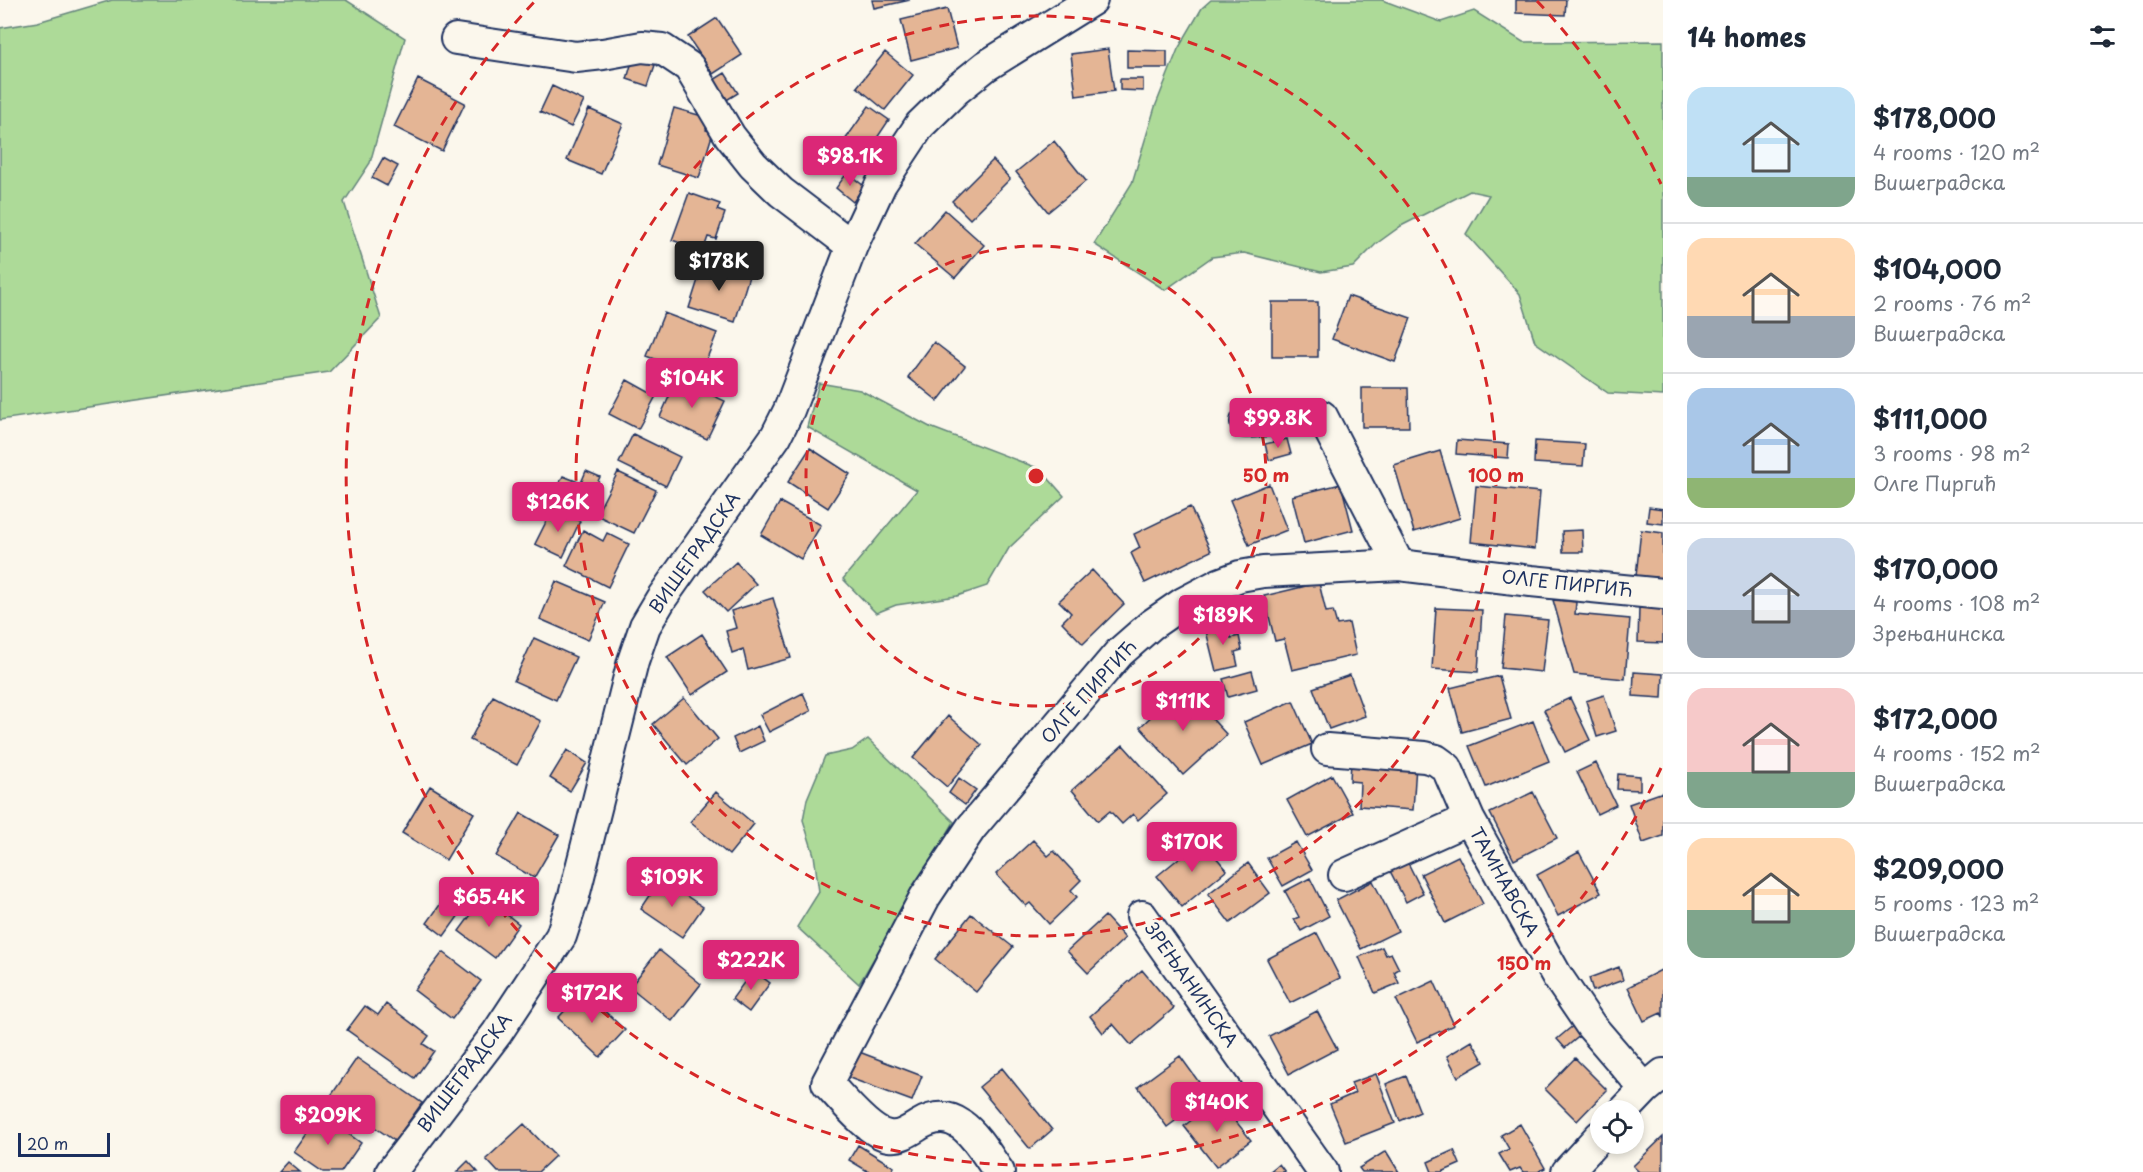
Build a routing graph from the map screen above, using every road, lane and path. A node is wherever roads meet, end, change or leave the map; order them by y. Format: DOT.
graph roads {
  1 [pos="1092,0"];
  2 [pos="456,39"];
  3 [pos="852,246"];
  4 [pos="1246,422"];
  5 [pos="1399,565"];
  6 [pos="1663,594"];
  7 [pos="1327,748"];
  8 [pos="1469,819"];
  9 [pos="1344,875"];
  10 [pos="1142,916"];
  11 [pos="1644,1091"];
  12 [pos="1590,1147"];
  13 [pos="391,1172"];
  14 [pos="999,1172"];
  15 [pos="1323,1172"];
  16 [pos="1567,1172"];
  1 -- 3 [label="street, ВИШЕГРАДСКА"];
  2 -- 3 [label="street"];
  3 -- 13 [label="street, ВИШЕГРАДСКА"];
  4 -- 5 [label="street"];
  5 -- 6 [label="street, ОЛГЕ ПИРГИЋ"];
  5 -- 14 [label="street, ОЛГЕ ПИРГИЋ"];
  7 -- 8 [label="street, ТАМНАВСКА"];
  8 -- 9 [label="street"];
  8 -- 11 [label="street, ТАМНАВСКА"];
  10 -- 15 [label="street, ЗРЕЊАНИНСКА"];
  12 -- 16 [label="street"];
}
